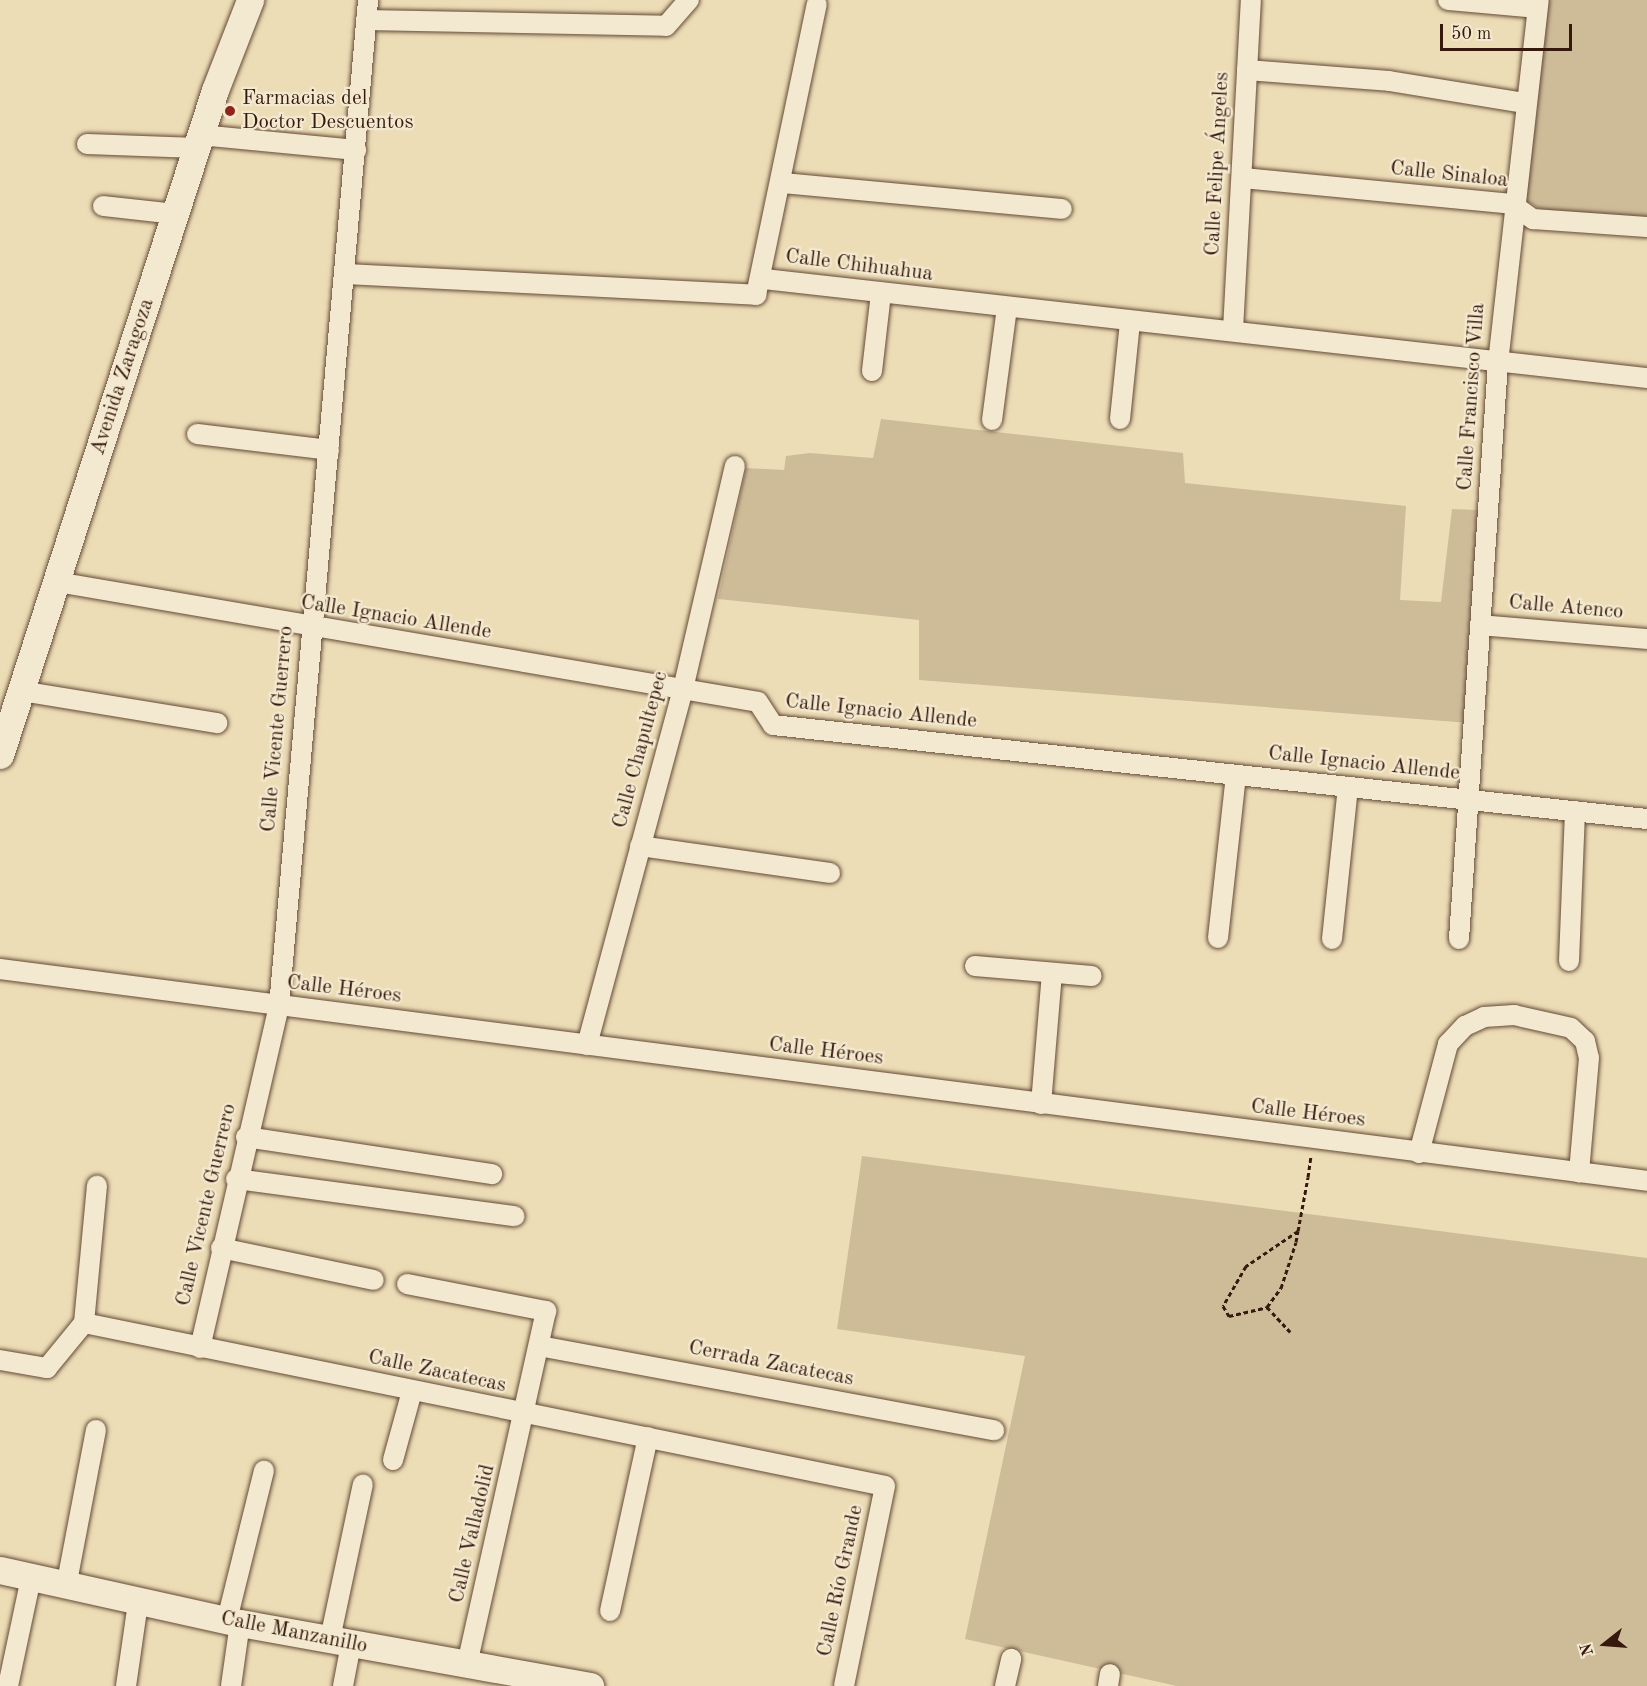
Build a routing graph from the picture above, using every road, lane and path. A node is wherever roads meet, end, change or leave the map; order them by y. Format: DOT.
graph roads {
  1 [pos="250,0"];
  2 [pos="368,0"];
  3 [pos="689,0"];
  4 [pos="1251,0"];
  5 [pos="1448,0"];
  6 [pos="817,4"];
  7 [pos="1538,4"];
  8 [pos="366,20"];
  9 [pos="1247,70"];
  10 [pos="1525,103"];
  11 [pos="198,141"];
  12 [pos="87,144"];
  13 [pos="356,150"];
  14 [pos="1243,178"];
  15 [pos="782,183"];
  16 [pos="1512,204"];
  17 [pos="103,206"];
  18 [pos="1062,209"];
  19 [pos="175,213"];
  20 [pos="1647,226"];
  21 [pos="346,274"];
  22 [pos="764,279"];
  23 [pos="881,293"];
  24 [pos="1007,308"];
  25 [pos="1130,323"];
  26 [pos="1233,330"];
  27 [pos="1498,363"];
  28 [pos="872,371"];
  29 [pos="1647,378"];
  30 [pos="1120,419"];
  31 [pos="992,420"];
  32 [pos="197,434"];
  33 [pos="329,450"];
  34 [pos="735,466"];
  35 [pos="57,582"];
  36 [pos="1480,625"];
  37 [pos="311,629"];
  38 [pos="1647,639"];
  39 [pos="683,689"];
  40 [pos="21,691"];
  41 [pos="217,723"];
  42 [pos="0,755"];
  43 [pos="1236,775"];
  44 [pos="1348,787"];
  45 [pos="1468,800"];
  46 [pos="1575,811"];
  47 [pos="1647,819"];
  48 [pos="640,846"];
  49 [pos="830,873"];
  50 [pos="1218,938"];
  51 [pos="1332,939"];
  52 [pos="1459,939"];
  53 [pos="1569,961"];
  54 [pos="975,966"];
  55 [pos="0,969"];
  56 [pos="1052,974"];
  57 [pos="1092,976"];
  58 [pos="279,1006"];
  59 [pos="587,1045"];
  60 [pos="1041,1104"];
  61 [pos="246,1137"];
  62 [pos="1313,1139"];
  63 [pos="1419,1153"];
  64 [pos="492,1173"];
  65 [pos="1579,1173"];
  66 [pos="236,1179"];
  67 [pos="1647,1181"];
  68 [pos="97,1186"];
  69 [pos="515,1216"];
  70 [pos="1298,1231"];
  71 [pos="221,1248"];
  72 [pos="374,1280"];
  73 [pos="407,1284"];
  74 [pos="1267,1307"];
  75 [pos="84,1323"];
  76 [pos="1290,1332"];
  77 [pos="539,1346"];
  78 [pos="200,1348"];
  79 [pos="0,1360"];
  80 [pos="412,1391"];
  81 [pos="526,1415"];
  82 [pos="96,1430"];
  83 [pos="994,1430"];
  84 [pos="648,1437"];
  85 [pos="393,1460"];
  86 [pos="264,1470"];
  87 [pos="363,1484"];
  88 [pos="885,1486"];
  89 [pos="0,1570"];
  90 [pos="31,1578"];
  91 [pos="66,1587"];
  92 [pos="138,1603"];
  93 [pos="610,1611"];
  94 [pos="233,1622"];
  95 [pos="340,1642"];
  96 [pos="1011,1659"];
  97 [pos="467,1665"];
  98 [pos="505,1679"];
  99 [pos="8,1686"];
  100 [pos="126,1686"];
  101 [pos="231,1686"];
  102 [pos="344,1686"];
  103 [pos="590,1686"];
  104 [pos="844,1686"];
  105 [pos="1005,1686"];
  1 -- 11 [label="main road, Avenida Zaragoza"];
  2 -- 8 [label="street, Calle Vicente Guerrero"];
  3 -- 8 [label="street"];
  4 -- 9 [label="street, Calle Felipe Ángeles"];
  5 -- 7 [label="street"];
  6 -- 15 [label="street"];
  7 -- 10 [label="street, Calle Francisco Villa"];
  8 -- 13 [label="street, Calle Vicente Guerrero"];
  9 -- 10 [label="street"];
  9 -- 14 [label="street, Calle Felipe Ángeles"];
  10 -- 16 [label="street, Calle Francisco Villa"];
  11 -- 12 [label="street"];
  11 -- 13 [label="street"];
  11 -- 19 [label="main road, Avenida Zaragoza"];
  13 -- 21 [label="street, Calle Vicente Guerrero"];
  14 -- 16 [label="street, Calle Sinaloa"];
  14 -- 26 [label="street, Calle Felipe Ángeles"];
  15 -- 18 [label="street"];
  15 -- 22 [label="street"];
  16 -- 20 [label="street, Calle Sinaloa"];
  16 -- 27 [label="street, Calle Francisco Villa"];
  17 -- 19 [label="street"];
  19 -- 35 [label="main road, Avenida Zaragoza"];
  21 -- 22 [label="street, Calle Chihuahua"];
  21 -- 33 [label="street, Calle Vicente Guerrero"];
  22 -- 23 [label="street, Calle Chihuahua"];
  23 -- 24 [label="street, Calle Chihuahua"];
  23 -- 28 [label="street"];
  24 -- 25 [label="street, Calle Chihuahua"];
  24 -- 31 [label="street"];
  25 -- 26 [label="street, Calle Chihuahua"];
  25 -- 30 [label="street"];
  26 -- 27 [label="street, Calle Chihuahua"];
  27 -- 29 [label="street, Calle Chihuahua"];
  27 -- 36 [label="street, Calle Francisco Villa"];
  32 -- 33 [label="street"];
  33 -- 37 [label="street, Calle Vicente Guerrero"];
  34 -- 39 [label="street, Calle Chapultepec"];
  35 -- 37 [label="street, Calle Ignacio Allende"];
  35 -- 40 [label="main road, Avenida Zaragoza"];
  36 -- 38 [label="street, Calle Atenco"];
  36 -- 45 [label="street, Calle Francisco Villa"];
  37 -- 39 [label="street, Calle Ignacio Allende"];
  37 -- 58 [label="street, Calle Vicente Guerrero"];
  39 -- 43 [label="street, Calle Ignacio Allende"];
  39 -- 48 [label="street, Calle Chapultepec"];
  40 -- 41 [label="street"];
  40 -- 42 [label="main road, Avenida Zaragoza"];
  43 -- 44 [label="street, Calle Ignacio Allende"];
  43 -- 50 [label="street"];
  44 -- 45 [label="street, Calle Ignacio Allende"];
  44 -- 51 [label="street"];
  45 -- 46 [label="street, Calle Ignacio Allende"];
  45 -- 52 [label="street, Calle Francisco Villa"];
  46 -- 47 [label="street, Calle Ignacio Allende"];
  46 -- 53 [label="street"];
  48 -- 49 [label="street"];
  48 -- 59 [label="street, Calle Chapultepec"];
  54 -- 56 [label="street"];
  55 -- 58 [label="street, Calle Héroes"];
  56 -- 57 [label="street"];
  56 -- 60 [label="street"];
  58 -- 59 [label="street, Calle Héroes"];
  58 -- 61 [label="street, Calle Vicente Guerrero"];
  59 -- 60 [label="street, Calle Héroes"];
  60 -- 62 [label="street, Calle Héroes"];
  61 -- 64 [label="street"];
  61 -- 66 [label="street, Calle Vicente Guerrero"];
  62 -- 63 [label="street, Calle Héroes"];
  62 -- 70 [label="path"];
  63 -- 65 [label="street, Calle Héroes"];
  63 -- 65 [label="street"];
  65 -- 67 [label="street, Calle Héroes"];
  66 -- 69 [label="street"];
  66 -- 71 [label="street, Calle Vicente Guerrero"];
  68 -- 75 [label="street"];
  70 -- 74 [label="path"];
  70 -- 74 [label="path"];
  71 -- 72 [label="street"];
  71 -- 78 [label="street, Calle Vicente Guerrero"];
  73 -- 77 [label="street"];
  74 -- 76 [label="path"];
  75 -- 78 [label="street, Calle Zacatecas"];
  75 -- 79 [label="street"];
  77 -- 81 [label="street"];
  77 -- 83 [label="street, Cerrada Zacatecas"];
  78 -- 80 [label="street, Calle Zacatecas"];
  80 -- 81 [label="street, Calle Zacatecas"];
  80 -- 85 [label="street"];
  81 -- 84 [label="street, Calle Zacatecas"];
  81 -- 97 [label="street, Calle Valladolid"];
  82 -- 91 [label="street"];
  84 -- 88 [label="street, Calle Zacatecas"];
  84 -- 93 [label="street"];
  86 -- 94 [label="street"];
  87 -- 95 [label="street"];
  88 -- 104 [label="street, Calle Río Grande"];
  89 -- 90 [label="main road, Calle Manzanillo"];
  90 -- 91 [label="main road, Calle Manzanillo"];
  90 -- 99 [label="street"];
  91 -- 92 [label="main road, Calle Manzanillo"];
  92 -- 94 [label="main road, Calle Manzanillo"];
  92 -- 100 [label="street"];
  94 -- 95 [label="main road, Calle Manzanillo"];
  94 -- 101 [label="street"];
  95 -- 97 [label="main road, Calle Manzanillo"];
  95 -- 102 [label="street"];
  96 -- 105 [label="street"];
  97 -- 98 [label="main road, Calle Manzanillo"];
  98 -- 103 [label="main road, Calle Manzanillo"];
}
